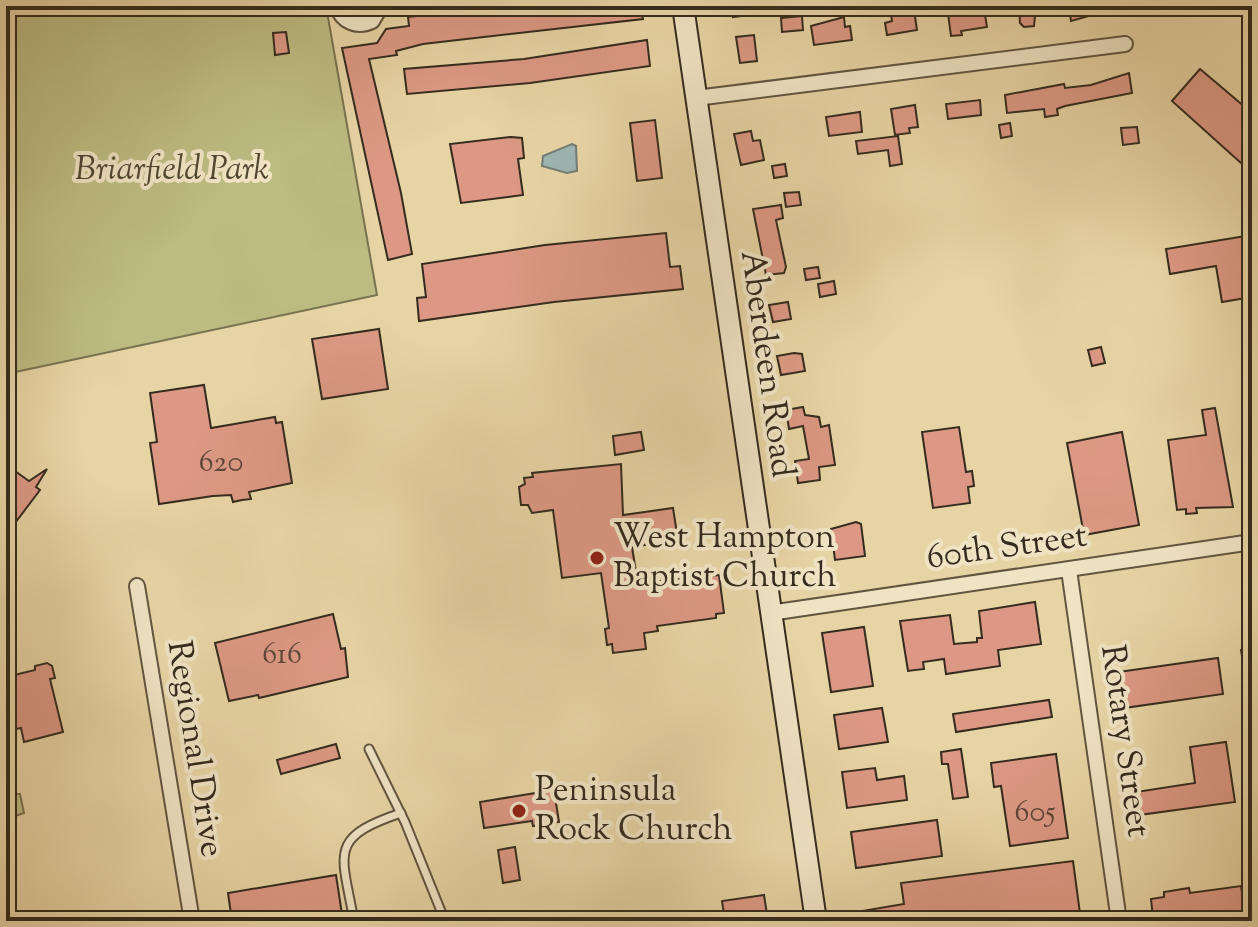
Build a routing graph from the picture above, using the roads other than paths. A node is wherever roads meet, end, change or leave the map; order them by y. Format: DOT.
graph roads {
  1 [pos="337,6"];
  2 [pos="381,6"];
  3 [pos="683,6"];
  4 [pos="1125,44"];
  5 [pos="696,98"];
  6 [pos="1252,542"];
  7 [pos="1069,570"];
  8 [pos="137,586"];
  9 [pos="770,613"];
  10 [pos="369,749"];
  11 [pos="401,813"];
  12 [pos="192,921"];
  13 [pos="354,921"];
  14 [pos="445,921"];
  15 [pos="816,921"];
  16 [pos="1119,921"];
  1 -- 2 [label="street"];
  3 -- 5 [label="main road, Aberdeen Road"];
  4 -- 5 [label="street"];
  5 -- 9 [label="main road, Aberdeen Road"];
  6 -- 7 [label="street, 60th Street"];
  7 -- 9 [label="street, 60th Street"];
  7 -- 16 [label="street, Rotary Street"];
  8 -- 12 [label="street, Regional Drive"];
  9 -- 15 [label="main road, Aberdeen Road"];
  10 -- 11 [label="lane"];
  11 -- 13 [label="lane"];
  11 -- 14 [label="lane"];
}
